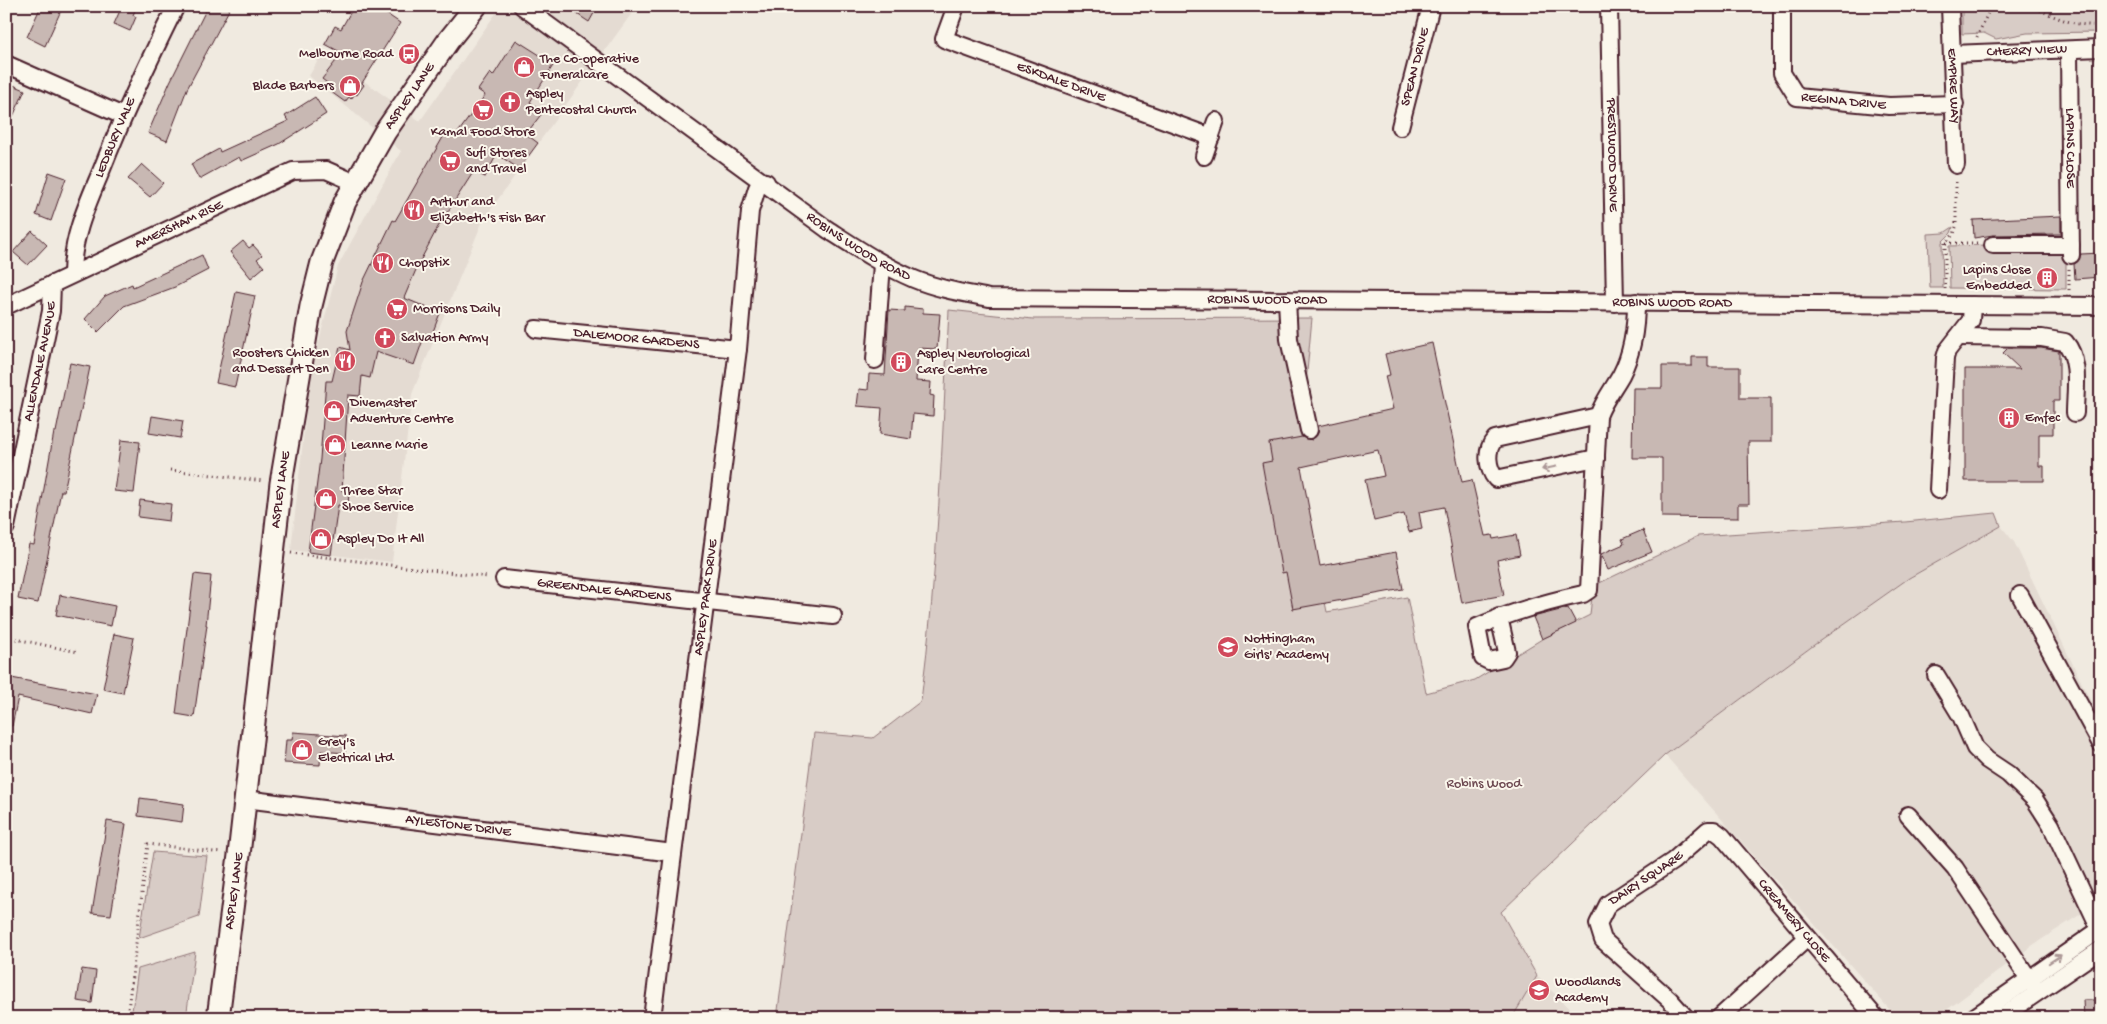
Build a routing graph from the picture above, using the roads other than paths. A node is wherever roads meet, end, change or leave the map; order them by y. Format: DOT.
graph roads {
  1 [pos="176,6"];
  2 [pos="476,6"];
  3 [pos="522,6"];
  4 [pos="956,6"];
  5 [pos="1431,6"];
  6 [pos="1609,6"];
  7 [pos="1782,6"];
  8 [pos="1950,6"];
  9 [pos="2101,48"];
  10 [pos="2069,50"];
  11 [pos="1952,54"];
  12 [pos="6,64"];
  13 [pos="1954,104"];
  14 [pos="123,116"];
  15 [pos="1216,121"];
  16 [pos="1400,126"];
  17 [pos="1210,137"];
  18 [pos="1204,156"];
  19 [pos="1956,165"];
  20 [pos="766,182"];
  21 [pos="356,183"];
  22 [pos="1993,245"];
  23 [pos="882,264"];
  24 [pos="72,274"];
  25 [pos="52,284"];
  26 [pos="1287,300"];
  27 [pos="1636,302"];
  28 [pos="1615,303"];
  29 [pos="1972,304"];
  30 [pos="6,306"];
  31 [pos="2101,306"];
  32 [pos="536,329"];
  33 [pos="1958,337"];
  34 [pos="738,349"];
  35 [pos="875,360"];
  36 [pos="2074,413"];
  37 [pos="1598,416"];
  38 [pos="1308,430"];
  39 [pos="1596,458"];
  40 [pos="1938,490"];
  41 [pos="6,527"];
  42 [pos="504,579"];
  43 [pos="2020,595"];
  44 [pos="706,602"];
  45 [pos="833,616"];
  46 [pos="1500,617"];
  47 [pos="1936,674"];
  48 [pos="2101,744"];
  49 [pos="245,798"];
  50 [pos="1908,815"];
  51 [pos="1708,830"];
  52 [pos="673,853"];
  53 [pos="2100,930"];
  54 [pos="1807,938"];
  55 [pos="2101,949"];
  56 [pos="2033,984"];
  57 [pos="218,1018"];
  58 [pos="652,1018"];
  59 [pos="1686,1018"];
  60 [pos="1719,1018"];
  61 [pos="1876,1018"];
  62 [pos="1973,1018"];
  63 [pos="2000,1018"];
  1 -- 14 [label="street, LEDBURY VALE"];
  2 -- 21 [label="main road, ASPLEY LANE"];
  3 -- 20 [label="street, ROBINS WOOD ROAD"];
  4 -- 17 [label="street, ESKDALE DRIVE"];
  5 -- 16 [label="street, SPEAN DRIVE"];
  6 -- 28 [label="street, PRESTWOOD DRIVE"];
  7 -- 13 [label="street, REGINA DRIVE"];
  8 -- 11 [label="street, EMPIRE WAY"];
  9 -- 10 [label="street, CHERRY VIEW"];
  10 -- 11 [label="street, CHERRY VIEW"];
  10 -- 22 [label="street, LAPINS CLOSE"];
  11 -- 13 [label="street, EMPIRE WAY"];
  12 -- 14 [label="street"];
  13 -- 19 [label="street, EMPIRE WAY"];
  14 -- 24 [label="street, LEDBURY VALE"];
  15 -- 17 [label="street"];
  17 -- 18 [label="street"];
  20 -- 23 [label="street, ROBINS WOOD ROAD"];
  20 -- 34 [label="street, ASPLEY PARK DRIVE"];
  21 -- 24 [label="street, AMERSHAM RISE"];
  21 -- 49 [label="main road, ASPLEY LANE"];
  23 -- 26 [label="street, ROBINS WOOD ROAD"];
  23 -- 35 [label="street"];
  24 -- 25 [label="street, AMERSHAM RISE"];
  25 -- 30 [label="street, AMERSHAM RISE"];
  25 -- 41 [label="street, ALLENDALE AVENUE"];
  26 -- 28 [label="street, ROBINS WOOD ROAD"];
  26 -- 38 [label="street"];
  27 -- 28 [label="street, ROBINS WOOD ROAD"];
  27 -- 29 [label="street, ROBINS WOOD ROAD"];
  27 -- 37 [label="street"];
  29 -- 31 [label="street, ROBINS WOOD ROAD"];
  29 -- 33 [label="street"];
  32 -- 34 [label="street, DALEMOOR GARDENS"];
  33 -- 36 [label="street"];
  33 -- 40 [label="street"];
  34 -- 44 [label="street, ASPLEY PARK DRIVE"];
  37 -- 39 [label="street"];
  39 -- 37 [label="street, one-way"];
  39 -- 46 [label="street"];
  42 -- 44 [label="street, GREENDALE GARDENS"];
  43 -- 48 [label="street"];
  44 -- 45 [label="street, GREENDALE GARDENS"];
  44 -- 52 [label="street, ASPLEY PARK DRIVE"];
  47 -- 53 [label="street"];
  49 -- 52 [label="street, AYLESTONE DRIVE"];
  49 -- 57 [label="main road, ASPLEY LANE"];
  50 -- 56 [label="street"];
  51 -- 54 [label="street, CREAMERY CLOSE"];
  51 -- 59 [label="street, DAIRY SQUARE"];
  52 -- 58 [label="street, ASPLEY PARK DRIVE"];
  56 -- 53 [label="street, one-way"];
  54 -- 60 [label="street"];
  54 -- 61 [label="street, CREAMERY CLOSE"];
  55 -- 56 [label="street"];
  56 -- 62 [label="street"];
  56 -- 63 [label="street"];
}
